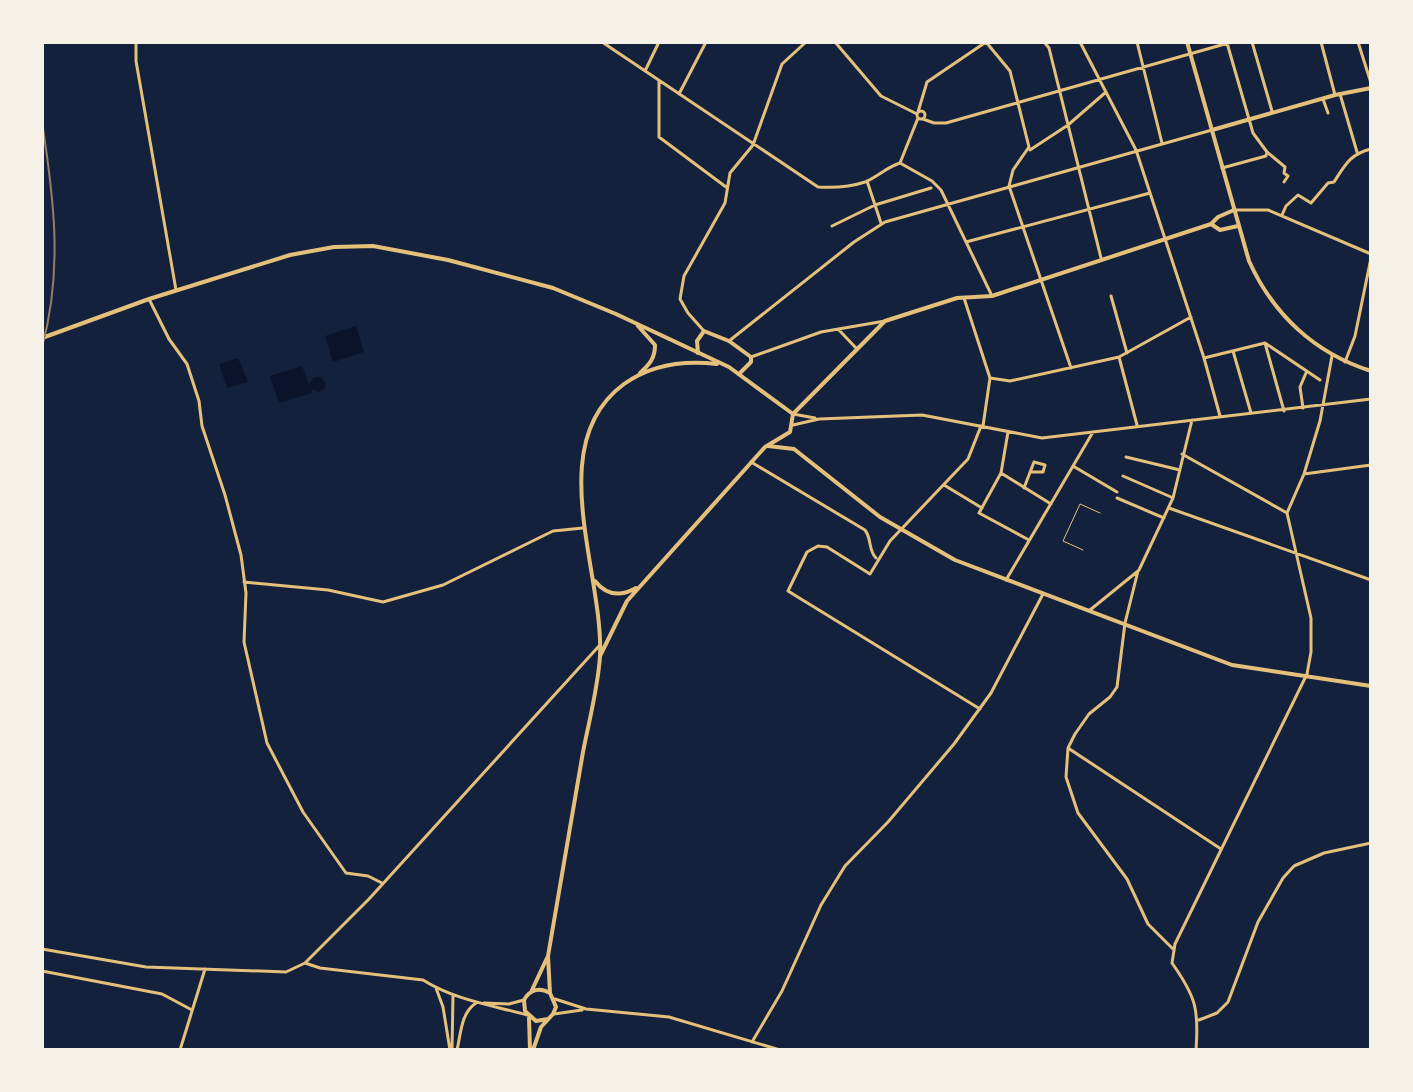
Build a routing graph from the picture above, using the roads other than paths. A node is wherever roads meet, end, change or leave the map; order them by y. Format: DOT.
graph roads {
  1 [pos="136,42"];
  2 [pos="602,42"];
  3 [pos="659,42"];
  4 [pos="706,42"];
  5 [pos="806,42"];
  6 [pos="835,42"];
  7 [pos="986,42"];
  8 [pos="1044,42"];
  9 [pos="1080,42"];
  10 [pos="1137,42"];
  11 [pos="1187,42"];
  12 [pos="1252,42"];
  13 [pos="1321,42"];
  14 [pos="1358,42"];
  15 [pos="1229,43"];
  16 [pos="1190,54"];
  17 [pos="1144,66"];
  18 [pos="645,71"];
  19 [pos="1099,78"];
  20 [pos="659,81"];
  21 [pos="1371,86"];
  22 [pos="1060,91"];
  23 [pos="1106,92"];
  24 [pos="679,94"];
  25 [pos="1338,95"];
  26 [pos="1323,99"];
  27 [pos="1017,104"];
  28 [pos="1272,112"];
  29 [pos="1328,113"];
  30 [pos="919,116"];
  31 [pos="1249,120"];
  32 [pos="1068,125"];
  33 [pos="1212,130"];
  34 [pos="1162,143"];
  35 [pos="753,145"];
  36 [pos="1371,149"];
  37 [pos="1136,150"];
  38 [pos="1027,152"];
  39 [pos="1267,152"];
  40 [pos="1357,153"];
  41 [pos="900,163"];
  42 [pos="1077,167"];
  43 [pos="1222,168"];
  44 [pos="867,181"];
  45 [pos="1284,182"];
  46 [pos="1009,186"];
  47 [pos="726,187"];
  48 [pos="931,188"];
  49 [pos="1150,193"];
  50 [pos="947,204"];
  51 [pos="875,205"];
  52 [pos="1089,209"];
  53 [pos="1234,210"];
  54 [pos="1282,215"];
  55 [pos="881,224"];
  56 [pos="1211,224"];
  57 [pos="832,226"];
  58 [pos="1024,226"];
  59 [pos="1238,226"];
  60 [pos="1166,238"];
  61 [pos="966,242"];
  62 [pos="1371,256"];
  63 [pos="1101,260"];
  64 [pos="1043,280"];
  65 [pos="176,290"];
  66 [pos="992,296"];
  67 [pos="1111,296"];
  68 [pos="964,298"];
  69 [pos="149,299"];
  70 [pos="1191,317"];
  71 [pos="885,321"];
  72 [pos="633,322"];
  73 [pos="838,329"];
  74 [pos="704,331"];
  75 [pos="42,338"];
  76 [pos="729,341"];
  77 [pos="1265,343"];
  78 [pos="856,348"];
  79 [pos="1233,351"];
  80 [pos="698,353"];
  81 [pos="1127,353"];
  82 [pos="1332,356"];
  83 [pos="751,357"];
  84 [pos="1119,357"];
  85 [pos="1204,358"];
  86 [pos="1345,362"];
  87 [pos="723,365"];
  88 [pos="1071,368"];
  89 [pos="1307,371"];
  90 [pos="1371,371"];
  91 [pos="637,375"];
  92 [pos="739,375"];
  93 [pos="990,378"];
  94 [pos="1320,380"];
  95 [pos="1371,399"];
  96 [pos="1325,403"];
  97 [pos="1371,405"];
  98 [pos="1303,408"];
  99 [pos="1284,411"];
  100 [pos="793,414"];
  101 [pos="1251,414"];
  102 [pos="1220,417"];
  103 [pos="819,419"];
  104 [pos="1192,420"];
  105 [pos="1137,425"];
  106 [pos="792,426"];
  107 [pos="982,427"];
  108 [pos="790,432"];
  109 [pos="1008,432"];
  110 [pos="1093,432"];
  111 [pos="765,447"];
  112 [pos="794,449"];
  113 [pos="1182,454"];
  114 [pos="1126,457"];
  115 [pos="751,462"];
  116 [pos="1371,465"];
  117 [pos="1073,466"];
  118 [pos="1180,470"];
  119 [pos="1030,472"];
  120 [pos="1001,473"];
  121 [pos="1304,474"];
  122 [pos="1123,476"];
  123 [pos="944,485"];
  124 [pos="1024,488"];
  125 [pos="1173,498"];
  126 [pos="1051,504"];
  127 [pos="982,508"];
  128 [pos="1169,508"];
  129 [pos="1100,513"];
  130 [pos="1287,513"];
  131 [pos="1164,518"];
  132 [pos="587,528"];
  133 [pos="903,530"];
  134 [pos="1029,540"];
  135 [pos="1083,550"];
  136 [pos="1298,555"];
  137 [pos="878,559"];
  138 [pos="1138,571"];
  139 [pos="593,579"];
  140 [pos="1006,580"];
  141 [pos="1371,580"];
  142 [pos="244,582"];
  143 [pos="639,587"];
  144 [pos="1043,594"];
  145 [pos="1090,610"];
  146 [pos="1125,623"];
  147 [pos="599,646"];
  148 [pos="600,656"];
  149 [pos="1307,674"];
  150 [pos="1371,686"];
  151 [pos="980,709"];
  152 [pos="1068,748"];
  153 [pos="1371,843"];
  154 [pos="1221,849"];
  155 [pos="383,884"];
  156 [pos="42,949"];
  157 [pos="1174,950"];
  158 [pos="548,956"];
  159 [pos="305,963"];
  160 [pos="205,969"];
  161 [pos="42,971"];
  162 [pos="436,988"];
  163 [pos="532,991"];
  164 [pos="550,993"];
  165 [pos="453,995"];
  166 [pos="555,999"];
  167 [pos="524,1000"];
  168 [pos="476,1003"];
  169 [pos="586,1009"];
  170 [pos="192,1010"];
  171 [pos="553,1014"];
  172 [pos="528,1016"];
  173 [pos="548,1019"];
  174 [pos="1198,1021"];
  175 [pos="752,1042"];
  176 [pos="180,1050"];
  177 [pos="453,1050"];
  178 [pos="532,1050"];
  179 [pos="780,1050"];
  180 [pos="1196,1050"];
  1 -- 65 [label="street"];
  2 -- 18 [label="street"];
  3 -- 18 [label="street"];
  4 -- 24 [label="street"];
  5 -- 35 [label="street"];
  6 -- 30 [label="street"];
  7 -- 27 [label="street"];
  7 -- 30 [label="street"];
  8 -- 22 [label="street"];
  9 -- 19 [label="street"];
  10 -- 17 [label="street"];
  11 -- 16 [label="main road"];
  12 -- 28 [label="street"];
  13 -- 25 [label="street"];
  14 -- 21 [label="street"];
  15 -- 16 [label="street"];
  15 -- 31 [label="street"];
  16 -- 17 [label="street"];
  16 -- 33 [label="main road"];
  17 -- 19 [label="street"];
  17 -- 34 [label="street"];
  18 -- 20 [label="street"];
  19 -- 22 [label="street"];
  19 -- 23 [label="street"];
  20 -- 24 [label="street"];
  20 -- 47 [label="street"];
  21 -- 25 [label="main road"];
  22 -- 27 [label="street"];
  22 -- 32 [label="street"];
  23 -- 32 [label="street"];
  23 -- 37 [label="street"];
  24 -- 35 [label="street"];
  25 -- 26 [label="main road"];
  25 -- 40 [label="street"];
  26 -- 28 [label="main road"];
  26 -- 29 [label="street"];
  27 -- 30 [label="street"];
  27 -- 38 [label="street"];
  28 -- 31 [label="main road"];
  30 -- 41 [label="street"];
  31 -- 33 [label="main road"];
  31 -- 39 [label="street"];
  32 -- 38 [label="street"];
  32 -- 42 [label="street"];
  33 -- 34 [label="street"];
  33 -- 43 [label="main road"];
  34 -- 37 [label="street"];
  35 -- 44 [label="street"];
  35 -- 47 [label="street"];
  36 -- 40 [label="street"];
  37 -- 42 [label="street"];
  37 -- 49 [label="street"];
  38 -- 46 [label="street"];
  39 -- 43 [label="street"];
  39 -- 45 [label="street"];
  40 -- 54 [label="street"];
  41 -- 44 [label="street"];
  41 -- 50 [label="street"];
  42 -- 46 [label="street"];
  42 -- 52 [label="street"];
  43 -- 53 [label="main road"];
  44 -- 51 [label="street"];
  46 -- 50 [label="street"];
  46 -- 58 [label="street"];
  47 -- 74 [label="street"];
  48 -- 51 [label="street"];
  49 -- 52 [label="street"];
  49 -- 60 [label="street"];
  50 -- 55 [label="street"];
  50 -- 61 [label="street"];
  51 -- 55 [label="street"];
  51 -- 57 [label="street"];
  52 -- 58 [label="street"];
  52 -- 63 [label="street"];
  53 -- 54 [label="street"];
  53 -- 56 [label="main road"];
  53 -- 59 [label="main road"];
  54 -- 62 [label="street"];
  55 -- 76 [label="street"];
  56 -- 59 [label="main road"];
  56 -- 60 [label="main road"];
  58 -- 61 [label="street"];
  58 -- 64 [label="street"];
  59 -- 82 [label="main road"];
  60 -- 63 [label="main road"];
  60 -- 70 [label="street"];
  61 -- 66 [label="street"];
  62 -- 86 [label="street"];
  63 -- 64 [label="main road"];
  64 -- 66 [label="main road"];
  64 -- 88 [label="street"];
  65 -- 69 [label="main road"];
  65 -- 72 [label="main road"];
  66 -- 68 [label="main road"];
  67 -- 81 [label="street"];
  68 -- 71 [label="main road"];
  68 -- 93 [label="street"];
  69 -- 75 [label="main road"];
  69 -- 142 [label="street"];
  70 -- 81 [label="street"];
  70 -- 85 [label="street"];
  71 -- 73 [label="street"];
  71 -- 78 [label="main road"];
  72 -- 80 [label="main road"];
  72 -- 91 [label="main road"];
  73 -- 78 [label="street"];
  73 -- 83 [label="street"];
  74 -- 76 [label="main road"];
  74 -- 80 [label="main road"];
  76 -- 83 [label="main road"];
  77 -- 79 [label="street"];
  77 -- 89 [label="street"];
  77 -- 99 [label="street"];
  78 -- 100 [label="main road"];
  79 -- 85 [label="street"];
  79 -- 101 [label="street"];
  80 -- 87 [label="main road"];
  81 -- 84 [label="street"];
  82 -- 86 [label="main road"];
  82 -- 96 [label="street"];
  83 -- 92 [label="main road"];
  84 -- 88 [label="street"];
  84 -- 105 [label="street"];
  85 -- 102 [label="street"];
  86 -- 90 [label="main road"];
  87 -- 91 [label="main road"];
  87 -- 92 [label="main road"];
  88 -- 93 [label="street"];
  89 -- 94 [label="street"];
  89 -- 98 [label="street"];
  91 -- 132 [label="main road"];
  92 -- 100 [label="main road"];
  93 -- 107 [label="street"];
  95 -- 96 [label="street"];
  95 -- 97 [label="street"];
  96 -- 98 [label="street"];
  96 -- 121 [label="street"];
  98 -- 99 [label="street"];
  99 -- 101 [label="street"];
  100 -- 103 [label="street"];
  100 -- 106 [label="main road"];
  101 -- 102 [label="street"];
  102 -- 104 [label="street"];
  103 -- 106 [label="street"];
  103 -- 107 [label="street"];
  104 -- 105 [label="street"];
  104 -- 113 [label="street"];
  105 -- 110 [label="street"];
  106 -- 108 [label="main road"];
  107 -- 109 [label="street"];
  107 -- 123 [label="street"];
  108 -- 111 [label="main road"];
  108 -- 112 [label="main road"];
  109 -- 110 [label="street"];
  109 -- 120 [label="street"];
  110 -- 117 [label="street"];
  111 -- 112 [label="main road"];
  111 -- 115 [label="main road"];
  112 -- 133 [label="main road"];
  113 -- 118 [label="street"];
  113 -- 130 [label="street"];
  114 -- 118 [label="street"];
  115 -- 137 [label="street"];
  115 -- 143 [label="main road"];
  116 -- 121 [label="street"];
  117 -- 126 [label="street"];
  117 -- 131 [label="street"];
  118 -- 125 [label="street"];
  119 -- 124 [label="street"];
  120 -- 124 [label="street"];
  120 -- 127 [label="street"];
  121 -- 130 [label="street"];
  122 -- 125 [label="street"];
  123 -- 127 [label="street"];
  123 -- 133 [label="street"];
  124 -- 126 [label="street"];
  125 -- 128 [label="street"];
  126 -- 134 [label="street"];
  127 -- 134 [label="street"];
  128 -- 131 [label="street"];
  128 -- 136 [label="street"];
  129 -- 135 [label="lane"];
  130 -- 136 [label="street"];
  131 -- 138 [label="street"];
  132 -- 139 [label="main road"];
  132 -- 142 [label="street"];
  133 -- 137 [label="street"];
  133 -- 140 [label="main road"];
  134 -- 140 [label="street"];
  136 -- 141 [label="street"];
  136 -- 149 [label="street"];
  137 -- 151 [label="street"];
  138 -- 145 [label="street"];
  138 -- 146 [label="street"];
  139 -- 143 [label="main road"];
  139 -- 147 [label="main road"];
  140 -- 144 [label="main road"];
  142 -- 155 [label="street"];
  143 -- 148 [label="main road"];
  144 -- 145 [label="main road"];
  144 -- 151 [label="street"];
  145 -- 146 [label="main road"];
  146 -- 149 [label="main road"];
  146 -- 152 [label="street"];
  147 -- 148 [label="main road"];
  147 -- 155 [label="street"];
  148 -- 158 [label="main road"];
  149 -- 150 [label="main road"];
  149 -- 154 [label="street"];
  151 -- 175 [label="street"];
  152 -- 154 [label="street"];
  152 -- 157 [label="street"];
  153 -- 174 [label="street"];
  154 -- 157 [label="street"];
  155 -- 159 [label="street"];
  156 -- 160 [label="street"];
  157 -- 174 [label="street"];
  158 -- 163 [label="main road"];
  158 -- 164 [label="main road"];
  159 -- 160 [label="street"];
  159 -- 162 [label="street"];
  160 -- 170 [label="street"];
  161 -- 170 [label="street"];
  162 -- 165 [label="street"];
  162 -- 177 [label="street"];
  163 -- 164 [label="main road"];
  163 -- 167 [label="main road"];
  164 -- 166 [label="main road"];
  165 -- 168 [label="street"];
  165 -- 177 [label="street"];
  166 -- 169 [label="street"];
  166 -- 171 [label="main road"];
  167 -- 168 [label="street"];
  167 -- 172 [label="main road"];
  168 -- 172 [label="street"];
  168 -- 177 [label="street"];
  169 -- 171 [label="street"];
  169 -- 175 [label="street"];
  170 -- 176 [label="street"];
  171 -- 173 [label="main road"];
  172 -- 173 [label="main road"];
  172 -- 178 [label="main road"];
  173 -- 178 [label="main road"];
  174 -- 180 [label="street"];
  175 -- 179 [label="street"];
}
